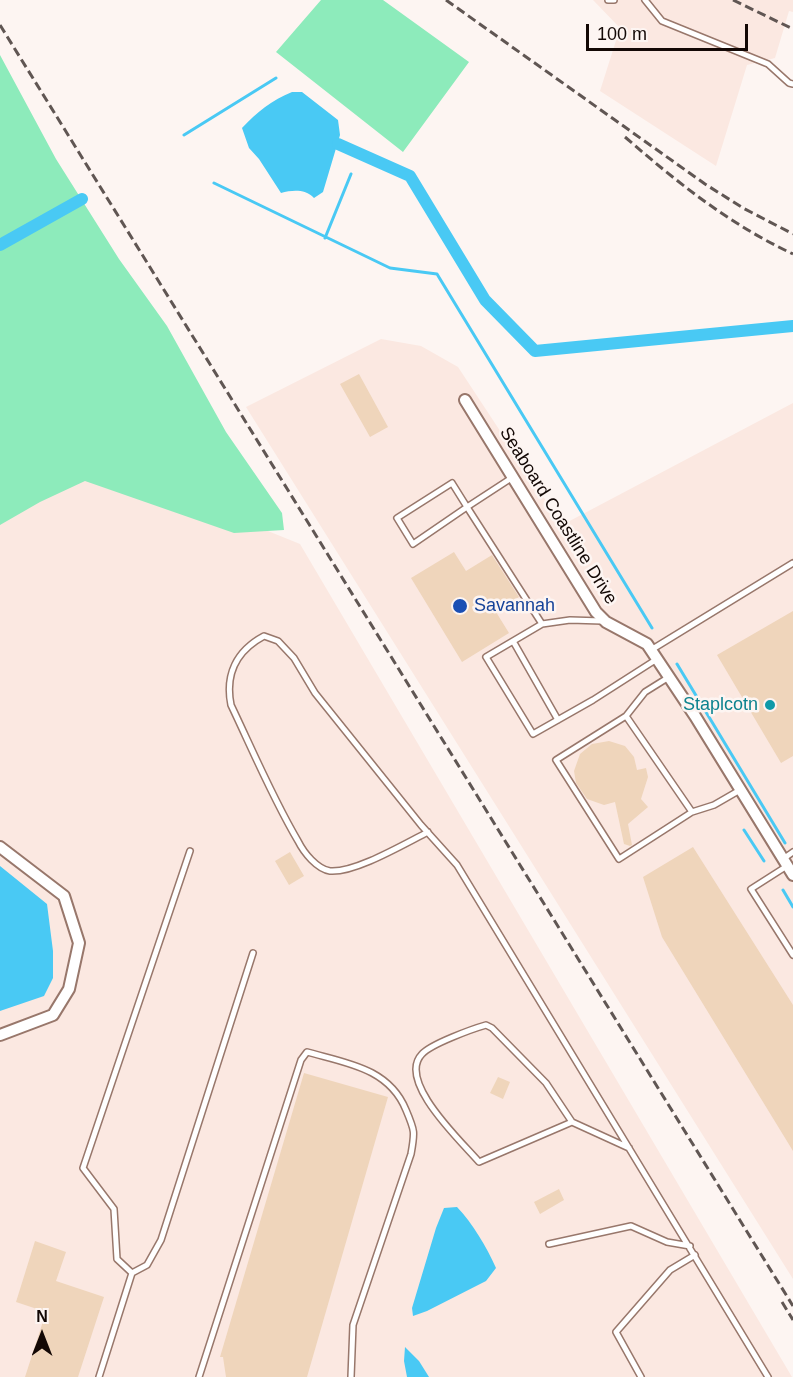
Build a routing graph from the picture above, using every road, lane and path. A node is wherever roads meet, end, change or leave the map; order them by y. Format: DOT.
graph roads {
  1 [pos="608,0"];
  2 [pos="614,0"];
  3 [pos="645,0"];
  4 [pos="793,84"];
  5 [pos="465,400"];
  6 [pos="513,477"];
  7 [pos="467,507"];
  8 [pos="793,563"];
  9 [pos="606,622"];
  10 [pos="542,624"];
  11 [pos="513,641"];
  12 [pos="654,654"];
  13 [pos="669,676"];
  14 [pos="626,717"];
  15 [pos="558,720"];
  16 [pos="740,790"];
  17 [pos="692,812"];
  18 [pos="428,832"];
  19 [pos="0,847"];
  20 [pos="190,851"];
  21 [pos="793,852"];
  22 [pos="788,867"];
  23 [pos="253,953"];
  24 [pos="793,955"];
  25 [pos="0,1035"];
  26 [pos="572,1122"];
  27 [pos="630,1149"];
  28 [pos="549,1244"];
  29 [pos="690,1246"];
  30 [pos="695,1255"];
  31 [pos="132,1273"];
  32 [pos="99,1377"];
  33 [pos="199,1377"];
  34 [pos="351,1377"];
  35 [pos="640,1377"];
  36 [pos="768,1377"];
  1 -- 2 [label="lane"];
  3 -- 4 [label="lane"];
  5 -- 6 [label="street, Seaboard Coastline Drive"];
  6 -- 7 [label="lane"];
  6 -- 9 [label="street, Seaboard Coastline Drive"];
  7 -- 7 [label="lane"];
  7 -- 10 [label="lane"];
  8 -- 12 [label="lane"];
  9 -- 10 [label="lane"];
  9 -- 12 [label="street, Seaboard Coastline Drive"];
  10 -- 11 [label="lane"];
  11 -- 15 [label="lane"];
  11 -- 15 [label="lane"];
  12 -- 13 [label="street, Seaboard Coastline Drive"];
  12 -- 15 [label="lane"];
  13 -- 14 [label="lane"];
  13 -- 16 [label="street, Seaboard Coastline Drive"];
  14 -- 17 [label="lane"];
  14 -- 17 [label="lane"];
  16 -- 17 [label="lane"];
  16 -- 22 [label="street, Seaboard Coastline Drive"];
  18 -- 18 [label="lane"];
  18 -- 27 [label="lane"];
  19 -- 25 [label="street"];
  20 -- 31 [label="lane"];
  21 -- 22 [label="lane"];
  22 -- 24 [label="lane"];
  23 -- 31 [label="lane"];
  26 -- 26 [label="lane"];
  26 -- 27 [label="lane"];
  27 -- 29 [label="lane"];
  28 -- 29 [label="lane"];
  29 -- 30 [label="lane"];
  30 -- 35 [label="lane"];
  30 -- 36 [label="lane"];
  31 -- 32 [label="lane"];
  33 -- 34 [label="lane"];
}
